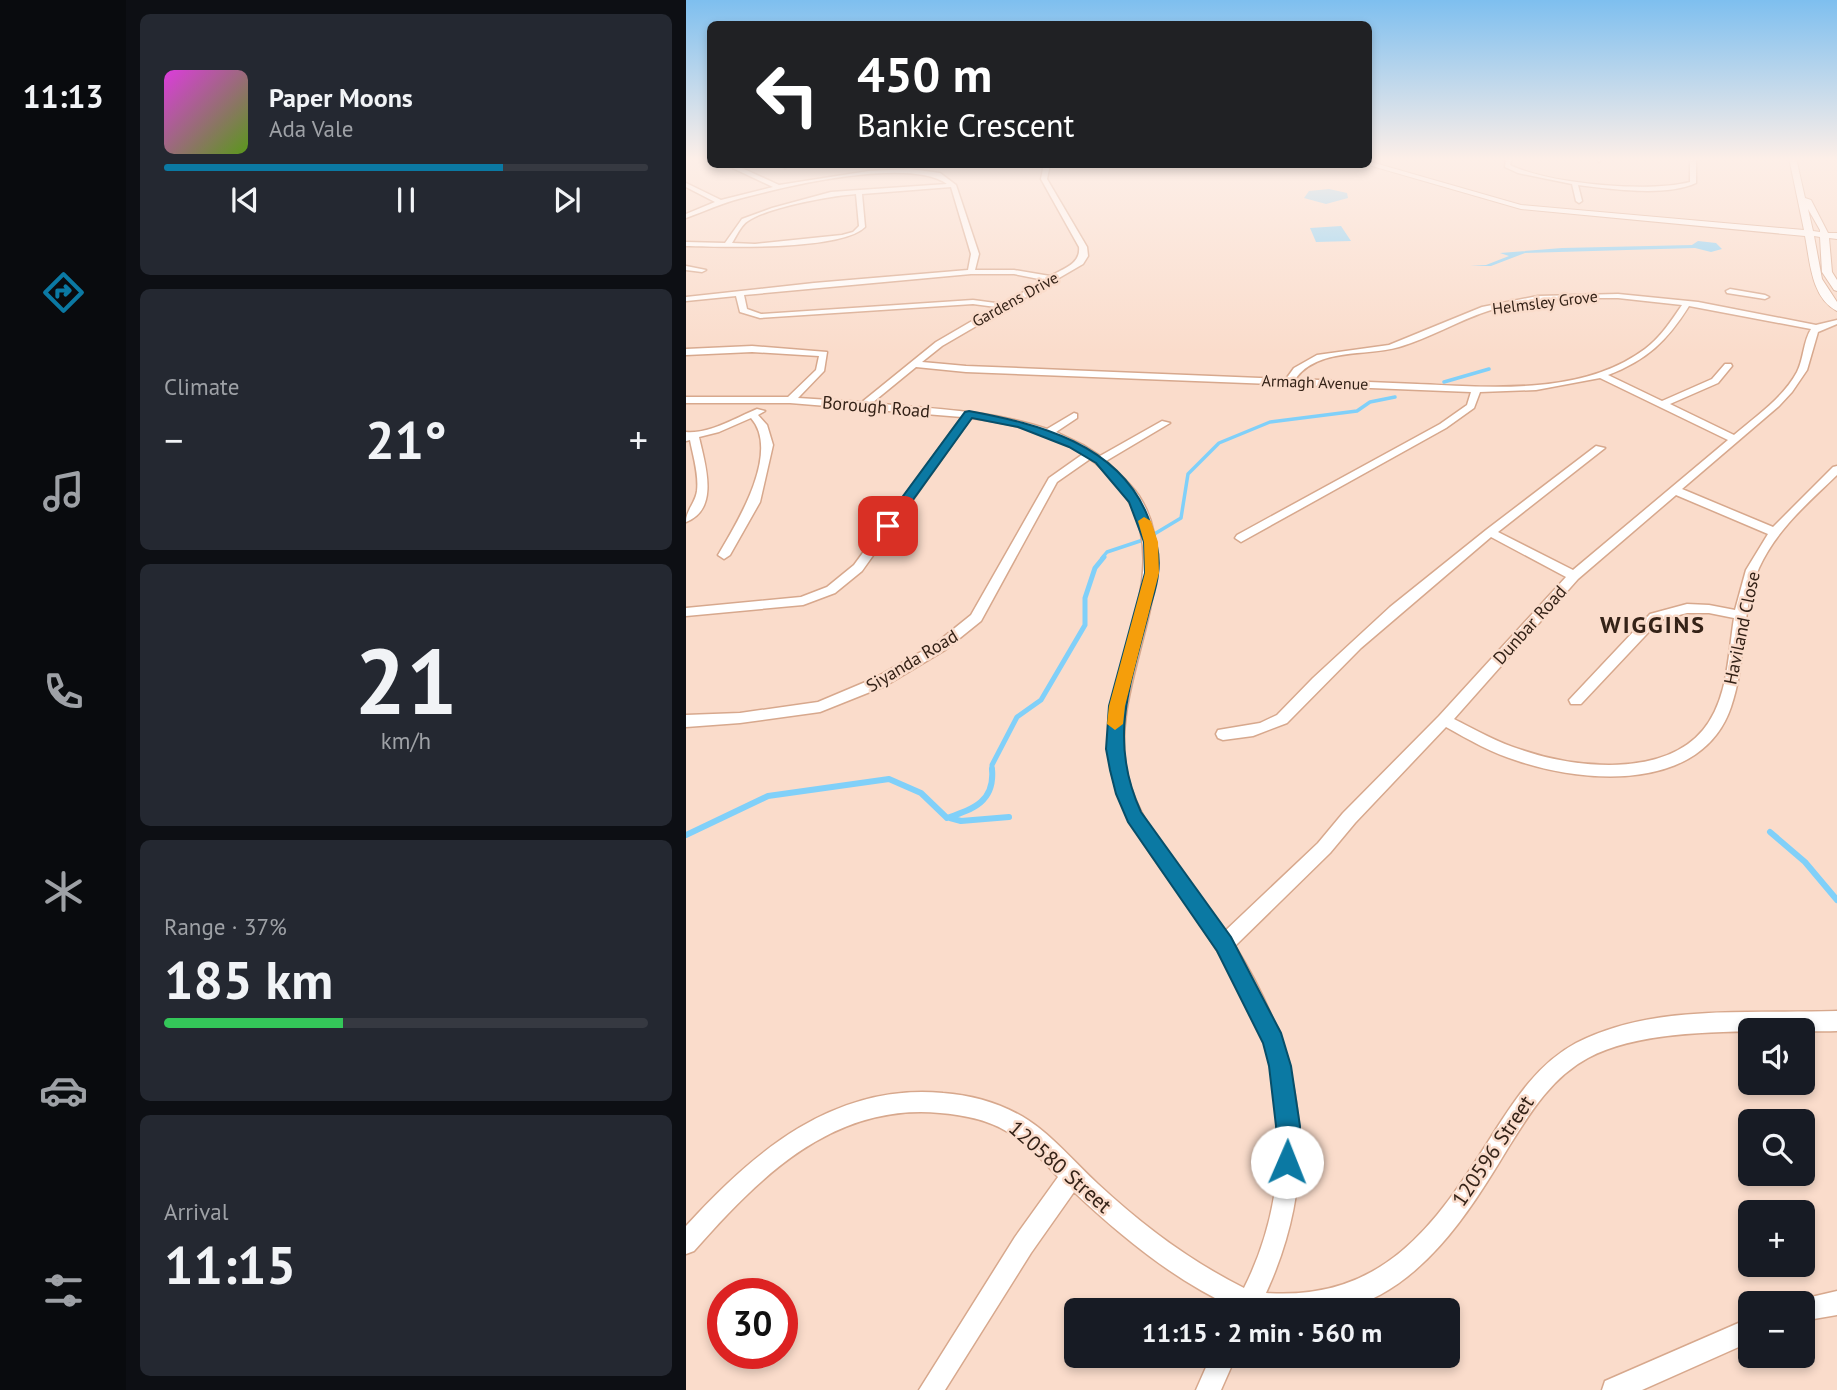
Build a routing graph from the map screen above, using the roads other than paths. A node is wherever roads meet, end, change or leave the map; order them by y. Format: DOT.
graph roads {
  1 [pos="742,223"];
  2 [pos="862,223"];
  3 [pos="965,223"];
  4 [pos="1069,223"];
  5 [pos="1698,223"];
  6 [pos="1807,223"];
  7 [pos="1819,223"];
  8 [pos="1809,231"];
  9 [pos="1824,232"];
  10 [pos="1837,234"];
  11 [pos="850,235"];
  12 [pos="860,237"];
  13 [pos="1837,242"];
  14 [pos="686,244"];
  15 [pos="727,245"];
  16 [pos="1825,248"];
  17 [pos="686,268"];
  18 [pos="702,270"];
  19 [pos="971,272"];
  20 [pos="1052,279"];
  21 [pos="1732,281"];
  22 [pos="1837,288"];
  23 [pos="1730,291"];
  24 [pos="740,295"];
  25 [pos="1765,297"];
  26 [pos="686,299"];
  27 [pos="1686,305"];
  28 [pos="1003,306"];
  29 [pos="1837,308"];
  30 [pos="1726,311"];
  31 [pos="1837,323"];
  32 [pos="1816,328"];
  33 [pos="686,352"];
  34 [pos="914,364"];
  35 [pos="1728,366"];
  36 [pos="1601,374"];
  37 [pos="1289,381"];
  38 [pos="1476,389"];
  39 [pos="686,400"];
  40 [pos="786,400"];
  41 [pos="864,405"];
  42 [pos="1660,405"];
  43 [pos="969,414"];
  44 [pos="753,415"];
  45 [pos="1074,416"];
  46 [pos="1165,423"];
  47 [pos="1048,433"];
  48 [pos="689,437"];
  49 [pos="1734,439"];
  50 [pos="1600,448"];
  51 [pos="1095,457"];
  52 [pos="1837,469"];
  53 [pos="1675,491"];
  54 [pos="686,519"];
  55 [pos="1490,532"];
  56 [pos="1774,532"];
  57 [pos="1241,538"];
  58 [pos="723,555"];
  59 [pos="1574,576"];
  60 [pos="686,612"];
  61 [pos="1742,616"];
  62 [pos="1576,699"];
  63 [pos="1444,720"];
  64 [pos="686,721"];
  65 [pos="1223,734"];
  66 [pos="1224,944"];
  67 [pos="1837,1021"];
  68 [pos="1072,1176"];
  69 [pos="686,1243"];
  70 [pos="1233,1298"];
  71 [pos="1252,1298"];
  72 [pos="1341,1298"];
  73 [pos="1837,1303"];
  74 [pos="1815,1307"];
  75 [pos="1738,1335"];
  76 [pos="1218,1368"];
  77 [pos="930,1390"];
  78 [pos="1208,1390"];
  79 [pos="1614,1390"];
  1 -- 15 [label="street"];
  2 -- 11 [label="street"];
  3 -- 19 [label="street"];
  4 -- 20 [label="street, Gardens Drive"];
  5 -- 8 [label="street"];
  6 -- 8 [label="street"];
  7 -- 9 [label="street"];
  8 -- 9 [label="street"];
  8 -- 29 [label="street"];
  9 -- 10 [label="street"];
  9 -- 16 [label="street"];
  11 -- 12 [label="street"];
  11 -- 15 [label="street"];
  13 -- 16 [label="street"];
  14 -- 15 [label="street"];
  16 -- 22 [label="street"];
  17 -- 18 [label="street"];
  19 -- 20 [label="street"];
  19 -- 24 [label="street"];
  20 -- 28 [label="street, Gardens Drive"];
  21 -- 23 [label="street"];
  23 -- 25 [label="street"];
  23 -- 30 [label="street"];
  24 -- 26 [label="street"];
  24 -- 28 [label="street"];
  27 -- 30 [label="street, Helmsley Grove"];
  27 -- 36 [label="street, Armagh Avenue"];
  27 -- 37 [label="street, Helmsley Grove"];
  28 -- 34 [label="street, Gardens Drive"];
  30 -- 32 [label="street, Helmsley Grove"];
  31 -- 32 [label="street"];
  32 -- 49 [label="street, Dunbar Road"];
  33 -- 40 [label="street"];
  34 -- 37 [label="street, Armagh Avenue"];
  34 -- 41 [label="street, Gardens Drive"];
  35 -- 42 [label="street"];
  36 -- 38 [label="street, Armagh Avenue"];
  36 -- 42 [label="street"];
  37 -- 38 [label="street, Armagh Avenue"];
  38 -- 57 [label="street"];
  39 -- 40 [label="street, Borough Road"];
  40 -- 41 [label="street, Borough Road"];
  40 -- 44 [label="street"];
  41 -- 43 [label="street, Borough Road"];
  42 -- 49 [label="street"];
  43 -- 47 [label="street, Borough Road"];
  43 -- 60 [label="street"];
  44 -- 48 [label="street"];
  44 -- 58 [label="street"];
  45 -- 47 [label="street"];
  46 -- 51 [label="street, Siyanda Road"];
  47 -- 51 [label="street, Borough Road"];
  48 -- 54 [label="street"];
  49 -- 53 [label="street, Dunbar Road"];
  50 -- 55 [label="street"];
  51 -- 64 [label="street, Siyanda Road"];
  51 -- 66 [label="street, Borough Road"];
  52 -- 56 [label="street, Haviland Close"];
  53 -- 56 [label="street"];
  53 -- 59 [label="street, Dunbar Road"];
  55 -- 59 [label="street"];
  55 -- 65 [label="street"];
  56 -- 61 [label="street, Haviland Close"];
  59 -- 63 [label="street, Dunbar Road"];
  61 -- 62 [label="street"];
  61 -- 63 [label="street, Haviland Close"];
  63 -- 66 [label="street, Dunbar Road"];
  66 -- 71 [label="street, Borough Road"];
  67 -- 72 [label="street, 120596 Street"];
  68 -- 69 [label="street, 120580 Street"];
  68 -- 70 [label="street, 120580 Street"];
  68 -- 77 [label="street"];
  73 -- 74 [label="street"];
  75 -- 79 [label="street"];
  76 -- 78 [label="street"];
}
